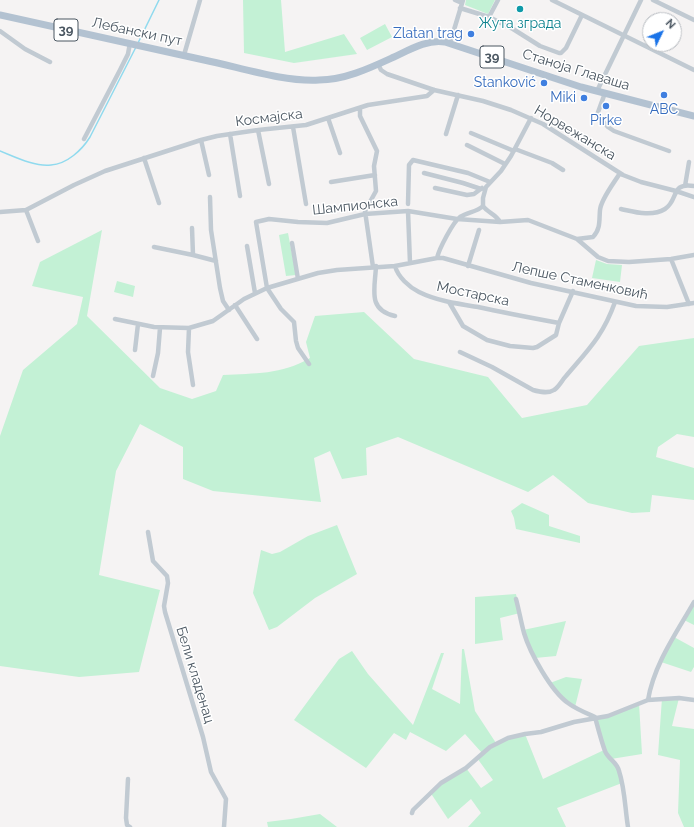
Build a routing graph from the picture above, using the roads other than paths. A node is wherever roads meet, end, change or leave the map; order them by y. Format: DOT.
graph roads {
  1 [pos="200,0"];
  2 [pos="454,0"];
  3 [pos="498,0"];
  4 [pos="552,0"];
  5 [pos="641,0"];
  6 [pos="653,0"];
  7 [pos="462,4"];
  8 [pos="0,15"];
  9 [pos="582,15"];
  10 [pos="489,17"];
  11 [pos="694,20"];
  12 [pos="0,31"];
  13 [pos="623,35"];
  14 [pos="131,43"];
  15 [pos="450,43"];
  16 [pos="184,55"];
  17 [pos="50,62"];
  18 [pos="378,64"];
  19 [pos="694,70"];
  20 [pos="269,74"];
  21 [pos="434,90"];
  22 [pos="597,91"];
  23 [pos="605,93"];
  24 [pos="458,95"];
  25 [pos="360,108"];
  26 [pos="694,116"];
  27 [pos="328,118"];
  28 [pos="531,118"];
  29 [pos="293,127"];
  30 [pos="258,130"];
  31 [pos="471,133"];
  32 [pos="230,134"];
  33 [pos="446,134"];
  34 [pos="84,139"];
  35 [pos="201,140"];
  36 [pos="467,145"];
  37 [pos="515,150"];
  38 [pos="669,151"];
  39 [pos="340,153"];
  40 [pos="144,158"];
  41 [pos="689,162"];
  42 [pos="505,164"];
  43 [pos="563,170"];
  44 [pos="424,173"];
  45 [pos="620,173"];
  46 [pos="209,175"];
  47 [pos="375,175"];
  48 [pos="331,182"];
  49 [pos="490,182"];
  50 [pos="269,184"];
  51 [pos="685,186"];
  52 [pos="694,186"];
  53 [pos="486,187"];
  54 [pos="435,188"];
  55 [pos="480,190"];
  56 [pos="676,191"];
  57 [pos="240,196"];
  58 [pos="694,197"];
  59 [pos="210,198"];
  60 [pos="159,203"];
  61 [pos="306,204"];
  62 [pos="408,204"];
  63 [pos="484,206"];
  64 [pos="621,209"];
  65 [pos="26,210"];
  66 [pos="408,211"];
  67 [pos="0,212"];
  68 [pos="365,214"];
  69 [pos="457,219"];
  70 [pos="500,222"];
  71 [pos="192,228"];
  72 [pos="479,230"];
  73 [pos="577,239"];
  74 [pos="38,241"];
  75 [pos="292,243"];
  76 [pos="247,246"];
  77 [pos="154,247"];
  78 [pos="193,255"];
  79 [pos="694,255"];
  80 [pos="437,258"];
  81 [pos="671,259"];
  82 [pos="216,261"];
  83 [pos="410,263"];
  84 [pos="374,266"];
  85 [pos="395,266"];
  86 [pos="468,266"];
  87 [pos="298,279"];
  88 [pos="267,288"];
  89 [pos="573,292"];
  90 [pos="255,293"];
  91 [pos="449,302"];
  92 [pos="614,302"];
  93 [pos="694,303"];
  94 [pos="689,304"];
  95 [pos="235,305"];
  96 [pos="229,310"];
  97 [pos="395,316"];
  98 [pos="115,319"];
  99 [pos="559,323"];
  100 [pos="138,324"];
  101 [pos="160,328"];
  102 [pos="189,328"];
  103 [pos="257,340"];
  104 [pos="134,350"];
  105 [pos="460,352"];
  106 [pos="309,364"];
  107 [pos="153,376"];
  108 [pos="193,385"];
  109 [pos="148,532"];
  110 [pos="516,599"];
  111 [pos="694,602"];
  112 [pos="648,700"];
  113 [pos="694,700"];
  114 [pos="595,717"];
  115 [pos="128,779"];
  116 [pos="412,813"];
  117 [pos="130,827"];
  118 [pos="224,827"];
  119 [pos="628,827"];
  1 -- 16 [label="street"];
  2 -- 7 [label="street"];
  3 -- 10 [label="street"];
  4 -- 9 [label="street"];
  5 -- 13 [label="street"];
  6 -- 11 [label="street"];
  7 -- 10 [label="street"];
  7 -- 15 [label="street"];
  8 -- 14 [label="main road, Лебански пут / 39"];
  9 -- 10 [label="street"];
  9 -- 13 [label="street"];
  12 -- 17 [label="street"];
  13 -- 19 [label="street"];
  13 -- 22 [label="street"];
  14 -- 16 [label="main road, Лебански пут / 39"];
  14 -- 34 [label="street"];
  15 -- 18 [label="main road, Станоја Главаша / 39"];
  15 -- 22 [label="main road, Станоја Главаша / 39"];
  16 -- 20 [label="main road, Лебански пут / 39"];
  18 -- 20 [label="main road, Станоја Главаша / 39"];
  18 -- 21 [label="street, Норвежанска"];
  21 -- 24 [label="street, Норвежанска"];
  21 -- 25 [label="street, Космајска"];
  22 -- 23 [label="main road, Станоја Главаша / 39"];
  23 -- 26 [label="main road, Станоја Главаша / 39"];
  23 -- 38 [label="street"];
  24 -- 28 [label="street, Норвежанска"];
  24 -- 33 [label="street"];
  25 -- 27 [label="street, Космајска"];
  25 -- 47 [label="street"];
  27 -- 29 [label="street, Космајска"];
  27 -- 39 [label="street"];
  28 -- 37 [label="street"];
  28 -- 45 [label="street, Норвежанска"];
  29 -- 30 [label="street, Космајска"];
  29 -- 61 [label="street"];
  30 -- 32 [label="street, Космајска"];
  30 -- 50 [label="street"];
  31 -- 37 [label="street"];
  32 -- 35 [label="street, Космајска"];
  32 -- 57 [label="street"];
  35 -- 40 [label="street, Космајска"];
  35 -- 46 [label="street"];
  36 -- 42 [label="street"];
  37 -- 42 [label="street"];
  37 -- 43 [label="street"];
  40 -- 60 [label="street"];
  40 -- 65 [label="street, Космајска"];
  41 -- 51 [label="street"];
  42 -- 49 [label="street"];
  44 -- 55 [label="street"];
  45 -- 56 [label="street, Норвежанска"];
  45 -- 73 [label="street"];
  47 -- 48 [label="street"];
  47 -- 68 [label="street"];
  49 -- 53 [label="street"];
  49 -- 62 [label="street"];
  51 -- 52 [label="street"];
  51 -- 56 [label="street"];
  53 -- 55 [label="street"];
  53 -- 63 [label="street"];
  54 -- 55 [label="street"];
  56 -- 58 [label="street, Норвежанска"];
  56 -- 64 [label="street"];
  59 -- 82 [label="street"];
  63 -- 69 [label="street"];
  63 -- 70 [label="street"];
  65 -- 67 [label="street"];
  65 -- 74 [label="street"];
  66 -- 68 [label="street, Шампионска"];
  66 -- 69 [label="street, Шампионска"];
  66 -- 83 [label="street"];
  68 -- 84 [label="street"];
  68 -- 88 [label="street, Шампионска"];
  69 -- 70 [label="street, Шампионска"];
  69 -- 80 [label="street"];
  70 -- 73 [label="street, Шампионска"];
  71 -- 78 [label="street"];
  72 -- 86 [label="street"];
  73 -- 81 [label="street, Шампионска"];
  75 -- 87 [label="street"];
  76 -- 90 [label="street"];
  77 -- 78 [label="street"];
  78 -- 82 [label="street"];
  79 -- 81 [label="street, Шампионска"];
  80 -- 83 [label="street, Лепше Стаменковић"];
  80 -- 86 [label="street, Лепше Стаменковић"];
  81 -- 94 [label="street"];
  82 -- 96 [label="street"];
  83 -- 85 [label="street, Лепше Стаменковић"];
  84 -- 85 [label="street, Лепше Стаменковић"];
  84 -- 87 [label="street, Лепше Стаменковић"];
  84 -- 97 [label="street"];
  85 -- 91 [label="street, Мостарска"];
  86 -- 89 [label="street, Лепше Стаменковић"];
  87 -- 88 [label="street, Лепше Стаменковић"];
  88 -- 90 [label="street, Лепше Стаменковић"];
  88 -- 106 [label="street"];
  89 -- 92 [label="street, Лепше Стаменковић"];
  89 -- 99 [label="street"];
  90 -- 95 [label="street, Лепше Стаменковић"];
  91 -- 99 [label="street, Мостарска"];
  91 -- 99 [label="street"];
  92 -- 94 [label="street, Лепше Стаменковић"];
  92 -- 105 [label="street"];
  93 -- 94 [label="street, Лепше Стаменковић"];
  95 -- 96 [label="street, Лепше Стаменковић"];
  95 -- 103 [label="street"];
  96 -- 102 [label="street, Лепше Стаменковић"];
  98 -- 100 [label="street, Лепше Стаменковић"];
  100 -- 101 [label="street, Лепше Стаменковић"];
  100 -- 104 [label="street"];
  101 -- 102 [label="street, Лепше Стаменковић"];
  101 -- 107 [label="street"];
  102 -- 108 [label="street"];
  109 -- 118 [label="street, Бели кладенац"];
  110 -- 114 [label="street"];
  111 -- 112 [label="street"];
  112 -- 113 [label="street"];
  112 -- 114 [label="street"];
  114 -- 116 [label="street"];
  114 -- 119 [label="street"];
  115 -- 117 [label="street"];
}
